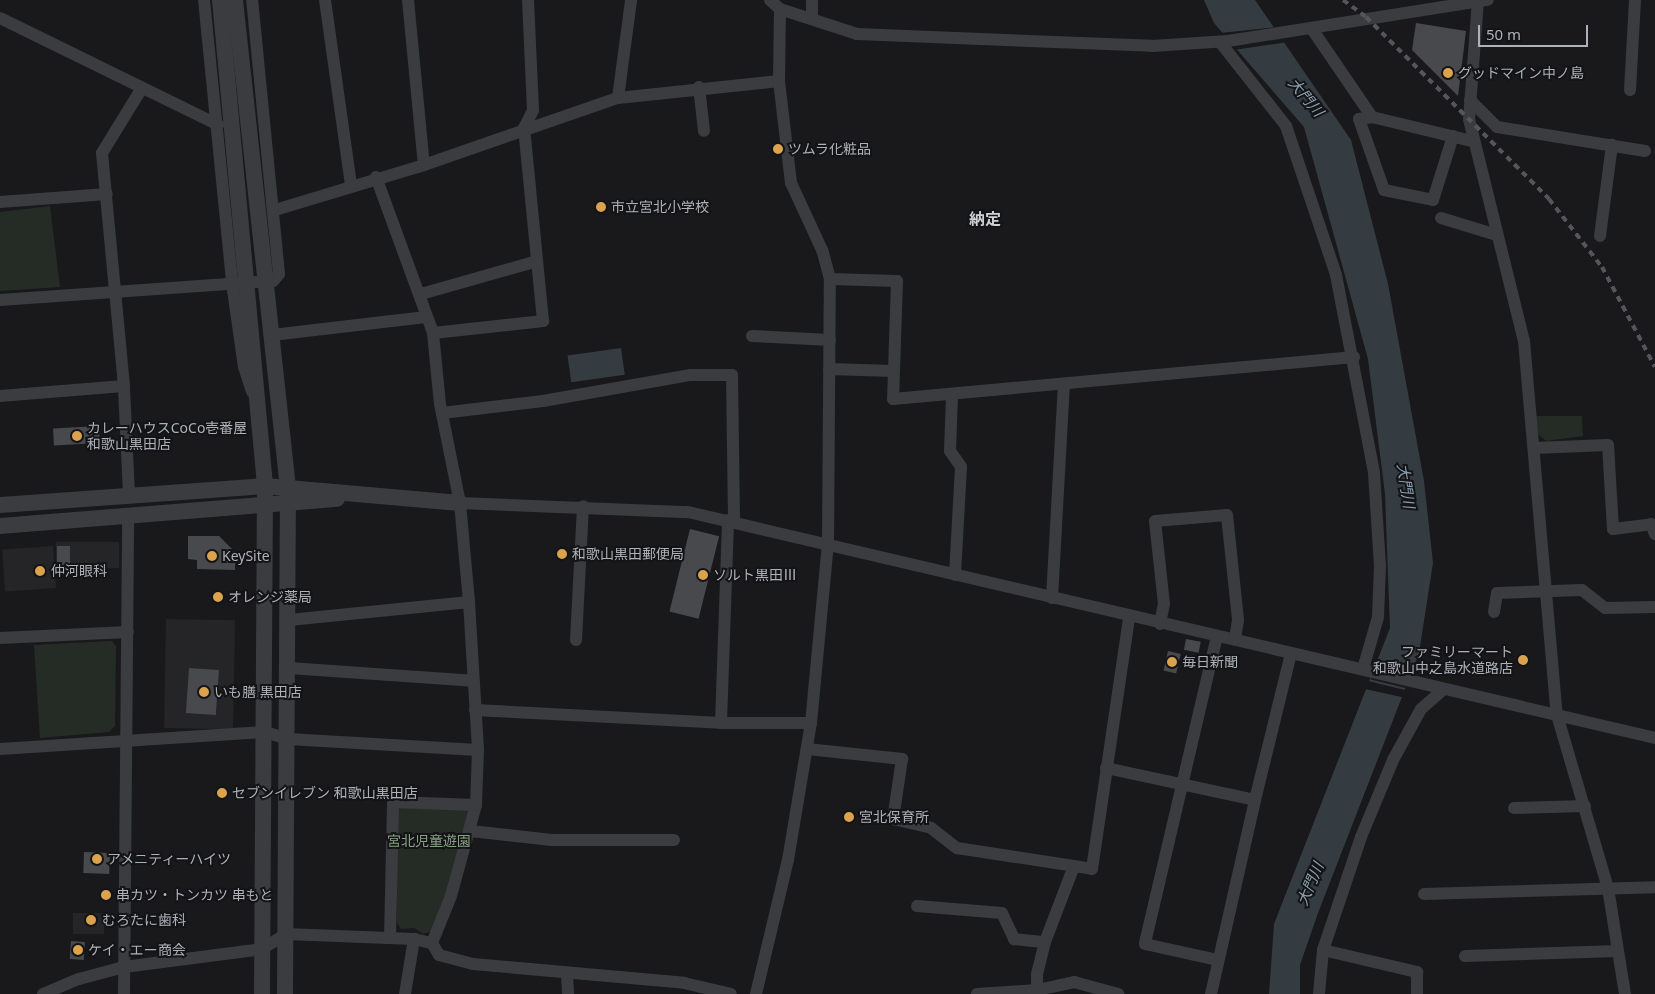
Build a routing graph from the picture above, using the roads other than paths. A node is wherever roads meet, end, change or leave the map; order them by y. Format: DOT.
graph roads {
  1 [pos="204,0"];
  2 [pos="220,0"];
  3 [pos="235,0"];
  4 [pos="252,0"];
  5 [pos="325,0"];
  6 [pos="408,0"];
  7 [pos="528,0"];
  8 [pos="631,0"];
  9 [pos="770,0"];
  10 [pos="812,0"];
  11 [pos="1481,0"];
  12 [pos="1635,0"];
  13 [pos="780,9"];
  14 [pos="0,18"];
  15 [pos="812,19"];
  16 [pos="1312,29"];
  17 [pos="1224,42"];
  18 [pos="778,81"];
  19 [pos="699,87"];
  20 [pos="142,88"];
  21 [pos="1630,90"];
  22 [pos="618,98"];
  23 [pos="1470,100"];
  24 [pos="1372,117"];
  25 [pos="218,126"];
  26 [pos="524,128"];
  27 [pos="704,131"];
  28 [pos="1453,136"];
  29 [pos="1472,141"];
  30 [pos="1612,145"];
  31 [pos="1645,151"];
  32 [pos="424,165"];
  33 [pos="376,177"];
  34 [pos="351,185"];
  35 [pos="106,194"];
  36 [pos="0,202"];
  37 [pos="275,210"];
  38 [pos="1441,218"];
  39 [pos="1497,235"];
  40 [pos="1600,236"];
  41 [pos="253,256"];
  42 [pos="534,262"];
  43 [pos="830,279"];
  44 [pos="265,282"];
  45 [pos="240,283"];
  46 [pos="114,292"];
  47 [pos="421,294"];
  48 [pos="0,300"];
  49 [pos="426,317"];
  50 [pos="433,333"];
  51 [pos="272,334"];
  52 [pos="752,336"];
  53 [pos="830,340"];
  54 [pos="1354,357"];
  55 [pos="830,369"];
  56 [pos="893,371"];
  57 [pos="1064,385"];
  58 [pos="124,386"];
  59 [pos="0,396"];
  60 [pos="952,396"];
  61 [pos="442,413"];
  62 [pos="1534,448"];
  63 [pos="265,486"];
  64 [pos="288,487"];
  65 [pos="129,494"];
  66 [pos="364,496"];
  67 [pos="460,503"];
  68 [pos="0,505"];
  69 [pos="288,505"];
  70 [pos="583,506"];
  71 [pos="266,507"];
  72 [pos="128,516"];
  73 [pos="731,521"];
  74 [pos="0,526"];
  75 [pos="1655,534"];
  76 [pos="828,544"];
  77 [pos="956,575"];
  78 [pos="1546,591"];
  79 [pos="1052,598"];
  80 [pos="469,602"];
  81 [pos="1655,606"];
  82 [pos="1494,612"];
  83 [pos="1130,617"];
  84 [pos="289,620"];
  85 [pos="1160,624"];
  86 [pos="128,632"];
  87 [pos="1217,636"];
  88 [pos="0,638"];
  89 [pos="576,640"];
  90 [pos="1235,640"];
  91 [pos="1291,652"];
  92 [pos="289,668"];
  93 [pos="1366,669"];
  94 [pos="473,681"];
  95 [pos="1440,688"];
  96 [pos="475,710"];
  97 [pos="1558,715"];
  98 [pos="811,723"];
  99 [pos="721,724"];
  100 [pos="265,732"];
  101 [pos="1655,738"];
  102 [pos="288,739"];
  103 [pos="126,741"];
  104 [pos="0,749"];
  105 [pos="807,749"];
  106 [pos="478,750"];
  107 [pos="1106,768"];
  108 [pos="1182,784"];
  109 [pos="1255,800"];
  110 [pos="476,805"];
  111 [pos="1585,806"];
  112 [pos="1514,808"];
  113 [pos="471,831"];
  114 [pos="674,840"];
  115 [pos="1074,866"];
  116 [pos="1655,887"];
  117 [pos="1608,888"];
  118 [pos="1424,894"];
  119 [pos="917,906"];
  120 [pos="286,934"];
  121 [pos="390,937"];
  122 [pos="414,939"];
  123 [pos="1046,942"];
  124 [pos="432,944"];
  125 [pos="262,949"];
  126 [pos="1323,950"];
  127 [pos="1618,951"];
  128 [pos="1465,956"];
  129 [pos="1218,960"];
  130 [pos="124,967"];
  131 [pos="567,974"];
  132 [pos="1037,990"];
  133 [pos="43,994"];
  134 [pos="124,994"];
  135 [pos="262,994"];
  136 [pos="285,994"];
  137 [pos="406,994"];
  138 [pos="568,994"];
  139 [pos="731,994"];
  140 [pos="756,994"];
  141 [pos="981,994"];
  142 [pos="1118,994"];
  143 [pos="1211,994"];
  144 [pos="1318,994"];
  145 [pos="1417,994"];
  146 [pos="1625,994"];
  1 -- 25 [label="street"];
  2 -- 41 [label="street"];
  3 -- 41 [label="street"];
  4 -- 37 [label="street"];
  5 -- 34 [label="street"];
  6 -- 32 [label="street"];
  7 -- 26 [label="street"];
  8 -- 22 [label="street"];
  9 -- 13 [label="street"];
  10 -- 15 [label="street"];
  11 -- 16 [label="street"];
  11 -- 23 [label="street"];
  12 -- 21 [label="street"];
  13 -- 15 [label="street"];
  13 -- 18 [label="street"];
  14 -- 20 [label="street"];
  15 -- 17 [label="street"];
  16 -- 17 [label="street"];
  16 -- 24 [label="street"];
  17 -- 54 [label="street"];
  18 -- 19 [label="street"];
  18 -- 43 [label="street"];
  19 -- 22 [label="street"];
  19 -- 27 [label="street"];
  20 -- 25 [label="street"];
  20 -- 35 [label="street"];
  22 -- 26 [label="street"];
  23 -- 29 [label="street"];
  23 -- 30 [label="street"];
  24 -- 28 [label="street"];
  24 -- 28 [label="street"];
  25 -- 45 [label="street"];
  26 -- 32 [label="street"];
  26 -- 42 [label="street"];
  28 -- 29 [label="street"];
  29 -- 39 [label="street"];
  30 -- 31 [label="street"];
  30 -- 40 [label="street"];
  32 -- 33 [label="street"];
  33 -- 34 [label="street"];
  33 -- 47 [label="street"];
  34 -- 37 [label="street"];
  35 -- 36 [label="street"];
  35 -- 46 [label="street"];
  37 -- 44 [label="street"];
  38 -- 39 [label="street"];
  39 -- 62 [label="street"];
  41 -- 44 [label="street"];
  41 -- 45 [label="street"];
  42 -- 47 [label="street"];
  42 -- 50 [label="street"];
  43 -- 53 [label="street"];
  43 -- 56 [label="street"];
  44 -- 45 [label="street"];
  44 -- 51 [label="street"];
  45 -- 46 [label="street"];
  45 -- 63 [label="street"];
  46 -- 48 [label="street"];
  46 -- 58 [label="street"];
  47 -- 49 [label="street"];
  49 -- 50 [label="street"];
  49 -- 51 [label="street"];
  50 -- 61 [label="street"];
  51 -- 64 [label="street"];
  52 -- 53 [label="street"];
  53 -- 55 [label="street"];
  54 -- 57 [label="street"];
  54 -- 93 [label="street"];
  55 -- 56 [label="street"];
  55 -- 76 [label="street"];
  56 -- 60 [label="street"];
  57 -- 60 [label="street"];
  57 -- 79 [label="street"];
  58 -- 59 [label="street"];
  58 -- 65 [label="street"];
  60 -- 77 [label="street"];
  61 -- 67 [label="street"];
  61 -- 73 [label="street"];
  62 -- 75 [label="street"];
  62 -- 78 [label="street"];
  63 -- 64 [label="street"];
  63 -- 65 [label="street"];
  63 -- 71 [label="street"];
  64 -- 66 [label="street"];
  64 -- 69 [label="street"];
  65 -- 68 [label="street"];
  66 -- 67 [label="street"];
  66 -- 69 [label="street"];
  67 -- 70 [label="street"];
  67 -- 80 [label="street"];
  69 -- 71 [label="street"];
  69 -- 84 [label="street"];
  70 -- 73 [label="street"];
  70 -- 89 [label="street"];
  71 -- 72 [label="street"];
  71 -- 100 [label="street"];
  72 -- 74 [label="street"];
  72 -- 86 [label="street"];
  73 -- 76 [label="street"];
  73 -- 99 [label="street"];
  76 -- 77 [label="street"];
  76 -- 98 [label="street"];
  77 -- 79 [label="street"];
  78 -- 81 [label="street"];
  78 -- 82 [label="street"];
  78 -- 97 [label="street"];
  79 -- 83 [label="street"];
  80 -- 84 [label="street"];
  80 -- 94 [label="street"];
  83 -- 85 [label="street"];
  83 -- 107 [label="street"];
  84 -- 92 [label="street"];
  85 -- 87 [label="street"];
  85 -- 90 [label="street"];
  86 -- 88 [label="street"];
  86 -- 103 [label="street"];
  87 -- 90 [label="street"];
  87 -- 108 [label="street"];
  90 -- 91 [label="street"];
  91 -- 93 [label="street"];
  91 -- 109 [label="street"];
  92 -- 94 [label="street"];
  92 -- 102 [label="street"];
  93 -- 95 [label="street"];
  94 -- 96 [label="street"];
  95 -- 97 [label="street"];
  95 -- 126 [label="street"];
  96 -- 99 [label="street"];
  96 -- 106 [label="street"];
  97 -- 101 [label="street"];
  97 -- 111 [label="street"];
  98 -- 99 [label="street"];
  98 -- 105 [label="street"];
  100 -- 102 [label="street"];
  100 -- 103 [label="street"];
  100 -- 125 [label="street"];
  102 -- 106 [label="street"];
  102 -- 120 [label="street"];
  103 -- 104 [label="street"];
  103 -- 130 [label="street"];
  105 -- 115 [label="street"];
  105 -- 140 [label="street"];
  106 -- 110 [label="street"];
  107 -- 108 [label="street"];
  107 -- 115 [label="street"];
  108 -- 109 [label="street"];
  108 -- 129 [label="street"];
  109 -- 129 [label="street"];
  110 -- 113 [label="street"];
  110 -- 121 [label="street"];
  111 -- 112 [label="street"];
  111 -- 117 [label="street"];
  113 -- 114 [label="street"];
  113 -- 124 [label="street"];
  115 -- 123 [label="street"];
  116 -- 117 [label="street"];
  117 -- 118 [label="street"];
  117 -- 127 [label="street"];
  119 -- 123 [label="street"];
  120 -- 121 [label="street"];
  120 -- 125 [label="street"];
  120 -- 136 [label="street"];
  121 -- 122 [label="street"];
  122 -- 124 [label="street"];
  122 -- 137 [label="street"];
  123 -- 132 [label="street"];
  124 -- 131 [label="street"];
  125 -- 130 [label="street"];
  125 -- 135 [label="street"];
  126 -- 144 [label="street"];
  126 -- 145 [label="street"];
  127 -- 128 [label="street"];
  127 -- 146 [label="street"];
  129 -- 143 [label="street"];
  130 -- 133 [label="street"];
  130 -- 134 [label="street"];
  131 -- 138 [label="street"];
  131 -- 139 [label="street"];
  132 -- 141 [label="street"];
  132 -- 142 [label="street"];
}
